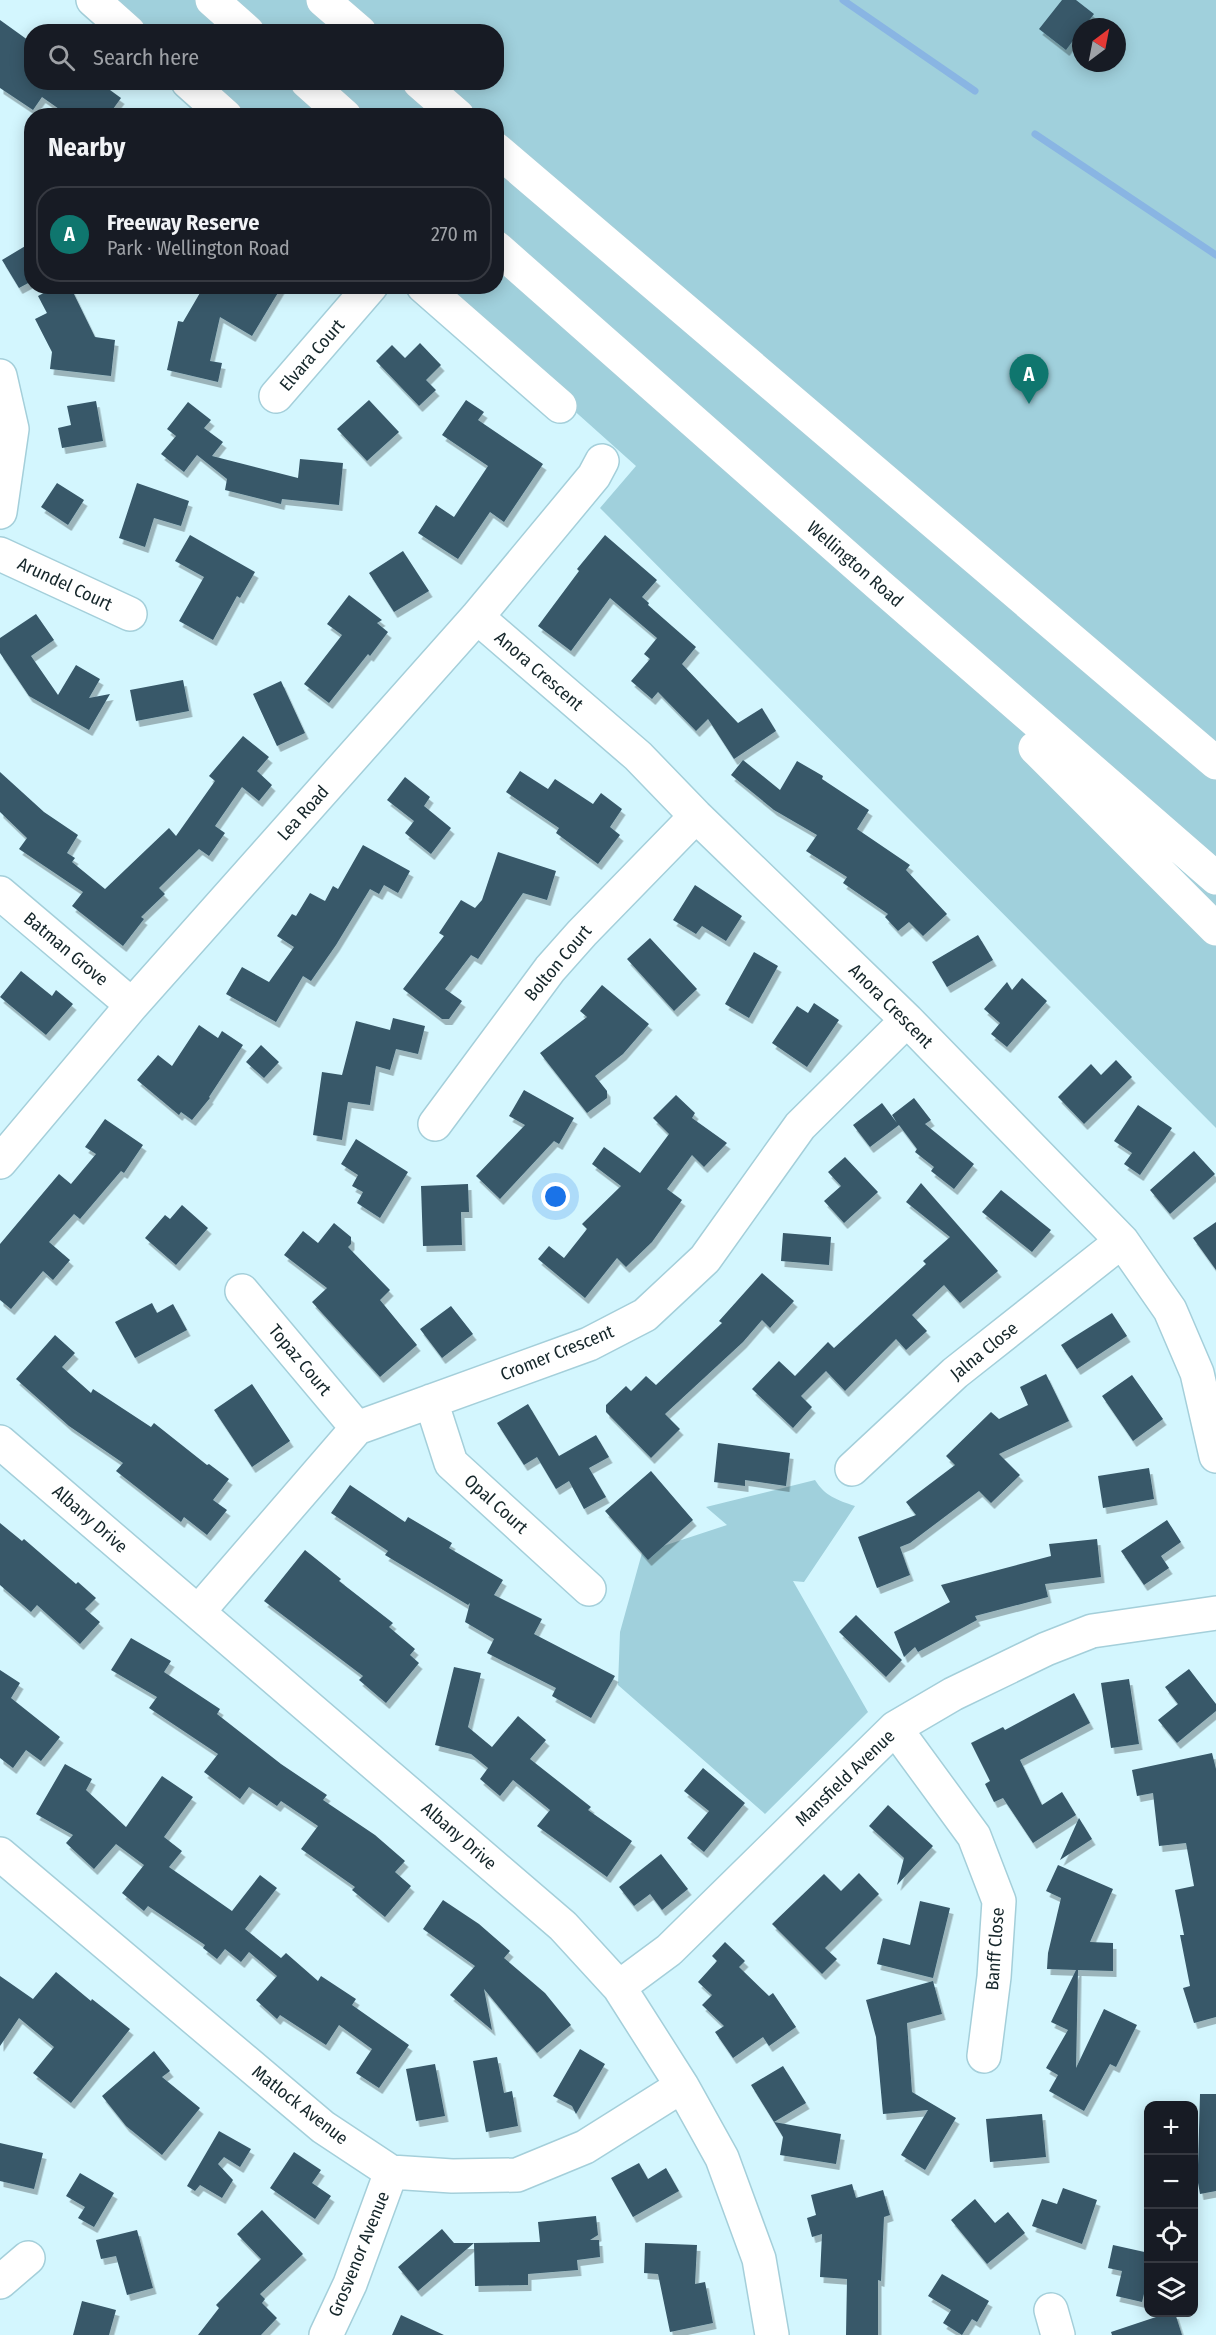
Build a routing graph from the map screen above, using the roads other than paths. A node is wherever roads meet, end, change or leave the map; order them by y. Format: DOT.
graph roads {
  1 [pos="93,0"];
  2 [pos="212,0"];
  3 [pos="323,0"];
  4 [pos="120,24"];
  5 [pos="239,24"];
  6 [pos="351,24"];
  7 [pos="197,90"];
  8 [pos="316,90"];
  9 [pos="428,90"];
  10 [pos="217,108"];
  11 [pos="336,108"];
  12 [pos="449,108"];
  13 [pos="504,156"];
  14 [pos="504,254"];
  15 [pos="364,294"];
  16 [pos="432,294"];
  17 [pos="0,376"];
  18 [pos="276,396"];
  19 [pos="560,406"];
  20 [pos="602,461"];
  21 [pos="0,512"];
  22 [pos="0,554"];
  23 [pos="879,585"];
  24 [pos="130,614"];
  25 [pos="477,617"];
  26 [pos="1216,763"];
  27 [pos="696,816"];
  28 [pos="1216,878"];
  29 [pos="0,893"];
  30 [pos="1216,929"];
  31 [pos="132,1005"];
  32 [pos="907,1020"];
  33 [pos="435,1124"];
  34 [pos="0,1162"];
  35 [pos="1122,1241"];
  36 [pos="242,1291"];
  37 [pos="431,1401"];
  38 [pos="357,1428"];
  39 [pos="0,1442"];
  40 [pos="1216,1456"];
  41 [pos="852,1469"];
  42 [pos="589,1589"];
  43 [pos="198,1612"];
  44 [pos="1216,1613"];
  45 [pos="895,1728"];
  46 [pos="0,1854"];
  47 [pos="619,1988"];
  48 [pos="984,2056"];
  49 [pos="682,2086"];
  50 [pos="391,2172"];
  51 [pos="28,2258"];
  52 [pos="0,2282"];
  53 [pos="326,2335"];
  54 [pos="772,2335"];
  1 -- 4 [label="main road"];
  2 -- 5 [label="main road"];
  3 -- 6 [label="main road"];
  7 -- 10 [label="main road"];
  8 -- 11 [label="main road"];
  9 -- 12 [label="main road"];
  13 -- 26 [label="main road"];
  14 -- 23 [label="main road, Wellington Road"];
  15 -- 18 [label="main road, Elvara Court"];
  16 -- 19 [label="main road"];
  17 -- 21 [label="main road"];
  20 -- 25 [label="main road, Lea Road"];
  22 -- 24 [label="main road, Arundel Court"];
  23 -- 28 [label="main road, Wellington Road"];
  23 -- 30 [label="main road"];
  25 -- 27 [label="main road, Anora Crescent"];
  25 -- 31 [label="main road, Lea Road"];
  27 -- 32 [label="main road, Anora Crescent"];
  27 -- 33 [label="main road, Bolton Court"];
  29 -- 31 [label="main road, Batman Grove"];
  31 -- 34 [label="main road, Lea Road"];
  32 -- 35 [label="main road, Anora Crescent"];
  32 -- 37 [label="main road, Cromer Crescent"];
  35 -- 40 [label="main road, Anora Crescent"];
  35 -- 41 [label="main road, Jalna Close"];
  36 -- 38 [label="main road, Topaz Court"];
  37 -- 38 [label="main road, Cromer Crescent"];
  37 -- 42 [label="main road, Opal Court"];
  38 -- 43 [label="main road, Cromer Crescent"];
  39 -- 43 [label="main road, Albany Drive"];
  43 -- 47 [label="main road, Albany Drive"];
  44 -- 45 [label="main road, Mansfield Avenue"];
  45 -- 47 [label="main road, Mansfield Avenue"];
  45 -- 48 [label="main road, Banff Close"];
  46 -- 50 [label="main road, Matlock Avenue"];
  47 -- 49 [label="main road, Albany Drive"];
  49 -- 50 [label="main road, Matlock Avenue"];
  49 -- 54 [label="main road, Albany Drive"];
  50 -- 53 [label="main road, Grosvenor Avenue"];
  51 -- 52 [label="main road"];
}
